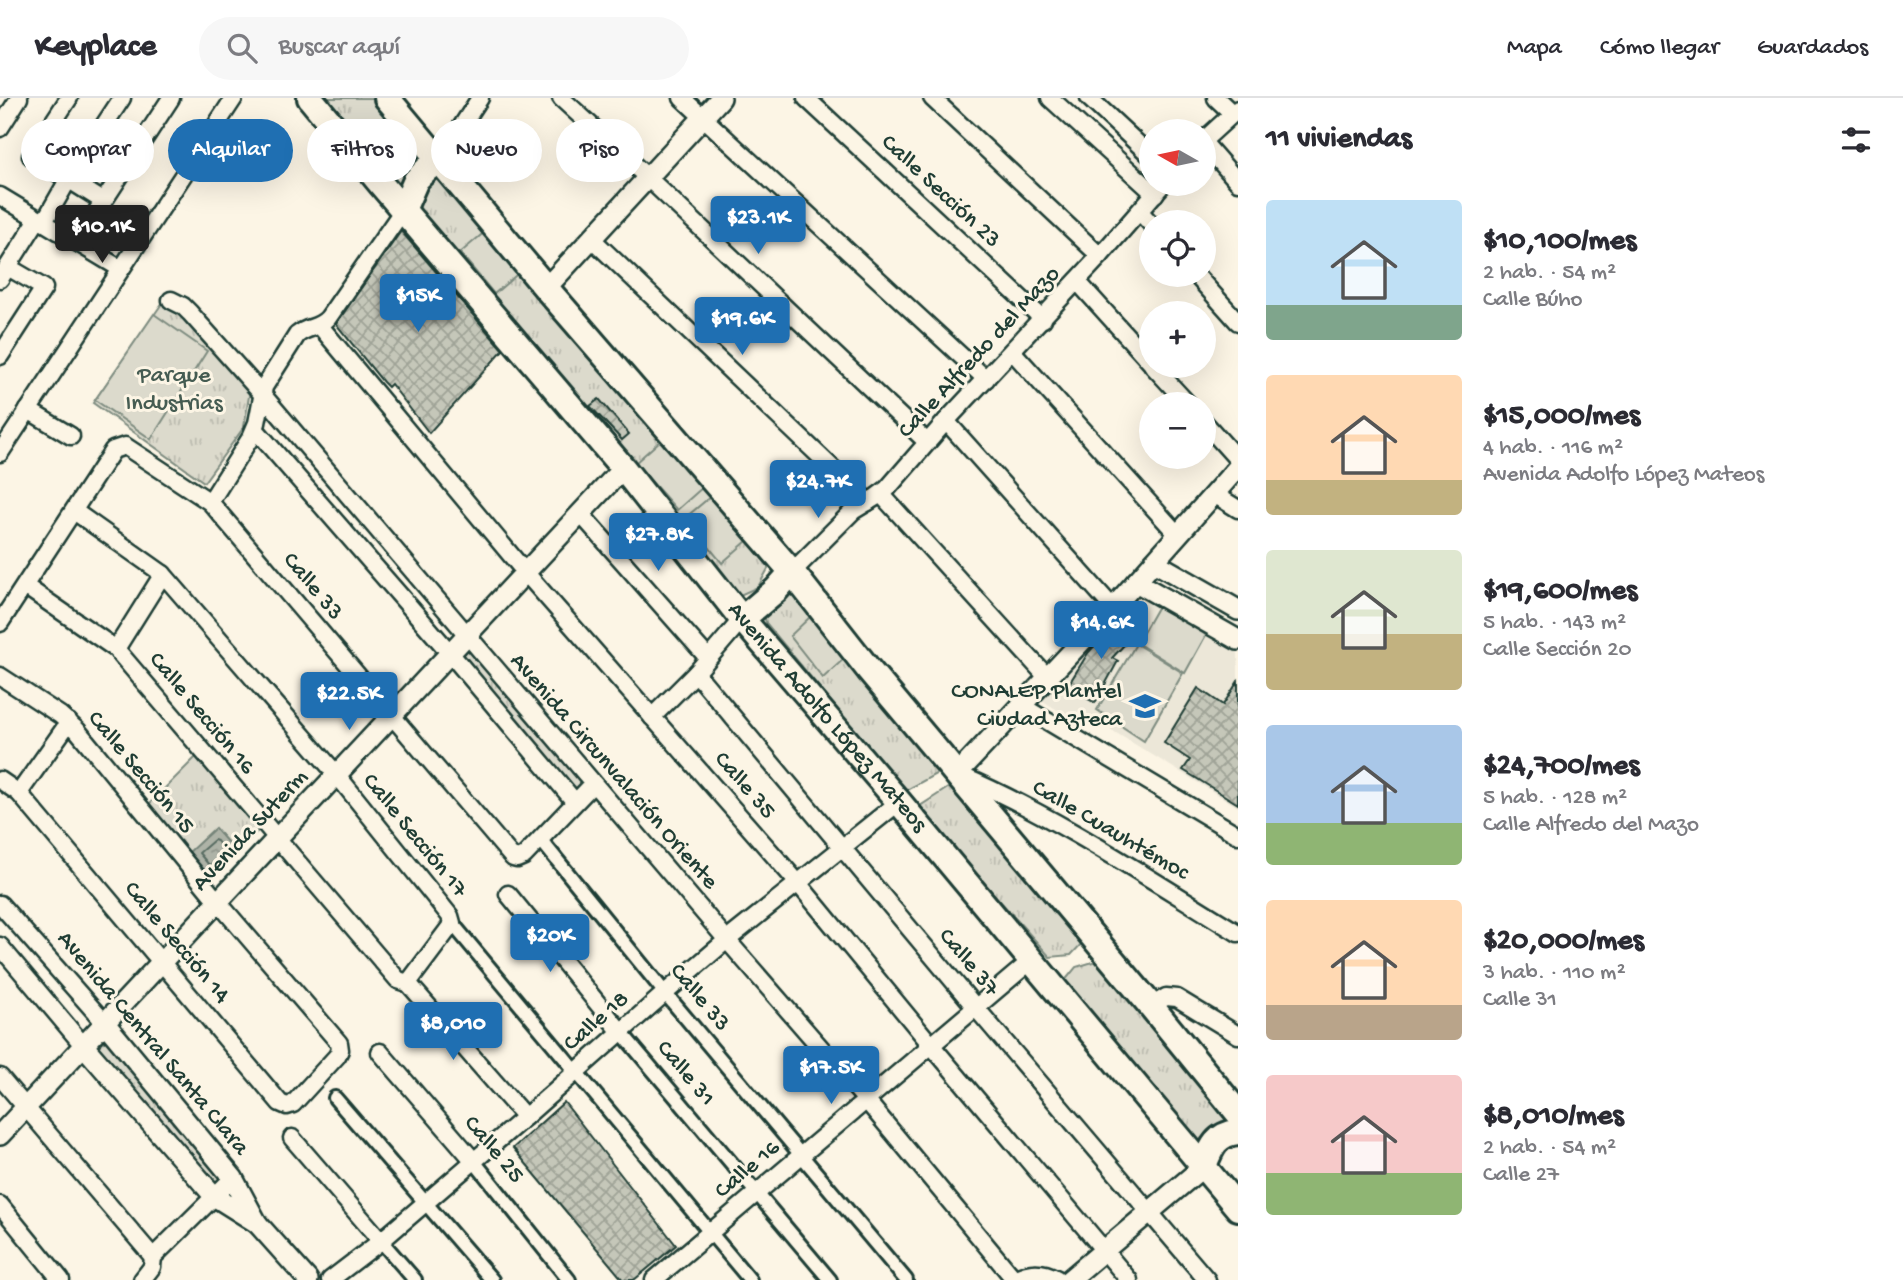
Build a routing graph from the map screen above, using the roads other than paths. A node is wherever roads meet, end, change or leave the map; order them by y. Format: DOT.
graph roads {
  1 [pos="19,98"];
  2 [pos="69,98"];
  3 [pos="122,98"];
  4 [pos="234,98"];
  5 [pos="310,98"];
  6 [pos="387,98"];
  7 [pos="480,98"];
  8 [pos="561,98"];
  9 [pos="682,98"];
  10 [pos="721,98"];
  11 [pos="806,98"];
  12 [pos="932,98"];
  13 [pos="1050,98"];
  14 [pos="1089,98"];
  15 [pos="1216,98"];
  16 [pos="164,101"];
  17 [pos="1235,111"];
  18 [pos="703,117"];
  19 [pos="55,119"];
  20 [pos="108,119"];
  21 [pos="466,119"];
  22 [pos="0,128"];
  23 [pos="1216,129"];
  24 [pos="1139,145"];
  25 [pos="431,151"];
  26 [pos="1216,155"];
  27 [pos="431,168"];
  28 [pos="1139,172"];
  29 [pos="647,177"];
  30 [pos="1238,181"];
  31 [pos="67,182"];
  32 [pos="71,182"];
  33 [pos="457,182"];
  34 [pos="0,196"];
  35 [pos="1153,196"];
  36 [pos="103,201"];
  37 [pos="403,210"];
  38 [pos="1142,210"];
  39 [pos="1139,213"];
  40 [pos="41,221"];
  41 [pos="84,231"];
  42 [pos="591,238"];
  43 [pos="1100,256"];
  44 [pos="121,269"];
  45 [pos="4,273"];
  46 [pos="1077,281"];
  47 [pos="1207,287"];
  48 [pos="546,288"];
  49 [pos="171,300"];
  50 [pos="1043,319"];
  51 [pos="1238,322"];
  52 [pos="320,326"];
  53 [pos="1139,350"];
  54 [pos="1012,351"];
  55 [pos="0,356"];
  56 [pos="1164,378"];
  57 [pos="986,379"];
  58 [pos="1177,392"];
  59 [pos="262,394"];
  60 [pos="28,410"];
  61 [pos="946,421"];
  62 [pos="255,429"];
  63 [pos="1216,435"];
  64 [pos="71,436"];
  65 [pos="927,442"];
  66 [pos="0,453"];
  67 [pos="1238,460"];
  68 [pos="1238,467"];
  69 [pos="623,468"];
  70 [pos="1214,494"];
  71 [pos="875,498"];
  72 [pos="210,502"];
  73 [pos="1238,509"];
  74 [pos="74,511"];
  75 [pos="580,513"];
  76 [pos="1178,535"];
  77 [pos="1154,562"];
  78 [pos="525,572"];
  79 [pos="792,572"];
  80 [pos="163,574"];
  81 [pos="1136,582"];
  82 [pos="25,586"];
  83 [pos="1113,608"];
  84 [pos="1238,610"];
  85 [pos="742,619"];
  86 [pos="0,624"];
  87 [pos="466,635"];
  88 [pos="1238,639"];
  89 [pos="116,649"];
  90 [pos="450,653"];
  91 [pos="708,658"];
  92 [pos="696,673"];
  93 [pos="0,676"];
  94 [pos="1048,678"];
  95 [pos="1022,706"];
  96 [pos="391,717"];
  97 [pos="652,717"];
  98 [pos="69,722"];
  99 [pos="957,774"];
  100 [pos="337,775"];
  101 [pos="0,780"];
  102 [pos="593,784"];
  103 [pos="19,793"];
  104 [pos="575,802"];
  105 [pos="899,802"];
  106 [pos="1238,835"];
  107 [pos="277,839"];
  108 [pos="540,839"];
  109 [pos="842,848"];
  110 [pos="798,883"];
  111 [pos="508,894"];
  112 [pos="218,902"];
  113 [pos="0,904"];
  114 [pos="452,923"];
  115 [pos="1238,933"];
  116 [pos="727,940"];
  117 [pos="0,946"];
  118 [pos="1032,960"];
  119 [pos="161,961"];
  120 [pos="408,982"];
  121 [pos="665,993"];
  122 [pos="1152,1006"];
  123 [pos="976,1008"];
  124 [pos="104,1022"];
  125 [pos="621,1032"];
  126 [pos="1238,1035"];
  127 [pos="83,1045"];
  128 [pos="932,1046"];
  129 [pos="380,1052"];
  130 [pos="576,1070"];
  131 [pos="0,1077"];
  132 [pos="317,1077"];
  133 [pos="335,1098"];
  134 [pos="866,1100"];
  135 [pos="25,1108"];
  136 [pos="1238,1113"];
  137 [pos="525,1116"];
  138 [pos="1238,1132"];
  139 [pos="0,1135"];
  140 [pos="292,1138"];
  141 [pos="800,1156"];
  142 [pos="473,1160"];
  143 [pos="1204,1166"];
  144 [pos="233,1178"];
  145 [pos="755,1194"];
  146 [pos="214,1196"];
  147 [pos="1234,1199"];
  148 [pos="426,1203"];
  149 [pos="0,1206"];
  150 [pos="1150,1212"];
  151 [pos="257,1223"];
  152 [pos="710,1233"];
  153 [pos="381,1241"];
  154 [pos="1104,1250"];
  155 [pos="153,1258"];
  156 [pos="662,1278"];
  157 [pos="61,1280"];
  158 [pos="142,1280"];
  159 [pos="308,1280"];
  160 [pos="330,1280"];
  161 [pos="415,1280"];
  162 [pos="492,1280"];
  163 [pos="569,1280"];
  164 [pos="750,1280"];
  165 [pos="830,1280"];
  166 [pos="906,1280"];
  167 [pos="1015,1280"];
  168 [pos="1056,1280"];
  169 [pos="1069,1280"];
  170 [pos="1129,1280"];
  171 [pos="1206,1280"];
  1 -- 22 [label="street"];
  2 -- 19 [label="street"];
  3 -- 20 [label="street"];
  4 -- 44 [label="street"];
  5 -- 37 [label="main road, Avenida Adolfo López Mateos"];
  6 -- 25 [label="main road"];
  7 -- 21 [label="street"];
  8 -- 29 [label="street"];
  9 -- 18 [label="street"];
  10 -- 18 [label="street"];
  11 -- 50 [label="street, Calle Sección 23"];
  12 -- 43 [label="street"];
  13 -- 28 [label="street"];
  14 -- 24 [label="street"];
  15 -- 17 [label="street"];
  16 -- 36 [label="street"];
  17 -- 23 [label="street"];
  18 -- 29 [label="street"];
  18 -- 57 [label="street"];
  26 -- 30 [label="street"];
  27 -- 37 [label="main road"];
  29 -- 42 [label="street"];
  29 -- 65 [label="street"];
  31 -- 40 [label="street"];
  32 -- 36 [label="street"];
  33 -- 48 [label="main road"];
  34 -- 40 [label="street"];
  35 -- 38 [label="street, Calle Alfredo del Mazo"];
  36 -- 41 [label="street"];
  37 -- 52 [label="street"];
  37 -- 69 [label="main road, Avenida Adolfo López Mateos"];
  39 -- 43 [label="street, Calle Alfredo del Mazo"];
  40 -- 44 [label="street"];
  40 -- 45 [label="street"];
  42 -- 48 [label="street"];
  42 -- 71 [label="street"];
  43 -- 46 [label="street, Calle Alfredo del Mazo"];
  44 -- 60 [label="street"];
  45 -- 55 [label="street"];
  46 -- 50 [label="street, Calle Alfredo del Mazo"];
  46 -- 53 [label="street"];
  47 -- 51 [label="street"];
  48 -- 79 [label="main road"];
  49 -- 59 [label="street, Avenida Circunvalación Oriente"];
  50 -- 54 [label="street, Calle Alfredo del Mazo"];
  52 -- 59 [label="street"];
  52 -- 78 [label="street, Calle 35"];
  54 -- 57 [label="street, Calle Alfredo del Mazo"];
  54 -- 76 [label="street"];
  56 -- 58 [label="street"];
  57 -- 61 [label="street, Calle Alfredo del Mazo"];
  59 -- 62 [label="street"];
  59 -- 87 [label="street, Avenida Circunvalación Oriente"];
  60 -- 64 [label="street"];
  60 -- 66 [label="street"];
  61 -- 65 [label="street, Calle Alfredo del Mazo"];
  61 -- 83 [label="street"];
  62 -- 72 [label="street"];
  62 -- 90 [label="street, Avenida Circunvalación Oriente"];
  63 -- 67 [label="street"];
  65 -- 71 [label="street, Calle Alfredo del Mazo"];
  68 -- 70 [label="street"];
  69 -- 75 [label="street, Avenida Suterm"];
  69 -- 85 [label="main road, Avenida Adolfo López Mateos"];
  70 -- 73 [label="street"];
  70 -- 76 [label="street"];
  71 -- 79 [label="street, Calle Alfredo del Mazo"];
  71 -- 94 [label="street"];
  72 -- 74 [label="street, Calle 33"];
  72 -- 96 [label="street, Calle 33"];
  74 -- 80 [label="street, Calle Sección 17"];
  74 -- 82 [label="street"];
  75 -- 78 [label="street, Avenida Suterm"];
  75 -- 91 [label="street"];
  76 -- 77 [label="street"];
  77 -- 81 [label="street"];
  77 -- 84 [label="street"];
  78 -- 87 [label="street, Avenida Suterm"];
  78 -- 97 [label="street, Calle 35"];
  79 -- 85 [label="main road"];
  79 -- 99 [label="main road"];
  80 -- 89 [label="street"];
  80 -- 100 [label="street, Calle Sección 17"];
  81 -- 83 [label="street"];
  81 -- 88 [label="street"];
  82 -- 86 [label="street"];
  82 -- 89 [label="street, Calle Sección 16"];
  83 -- 94 [label="street"];
  85 -- 91 [label="street"];
  85 -- 105 [label="main road, Avenida Adolfo López Mateos"];
  87 -- 90 [label="street, Avenida Suterm"];
  87 -- 102 [label="street, Avenida Circunvalación Oriente"];
  89 -- 107 [label="street, Calle Sección 16"];
  90 -- 96 [label="street, Avenida Suterm"];
  90 -- 104 [label="street, Avenida Circunvalación Oriente"];
  91 -- 92 [label="street"];
  92 -- 97 [label="street"];
  92 -- 109 [label="street, Calle 37"];
  93 -- 98 [label="street, Calle Sección 15"];
  94 -- 95 [label="street"];
  95 -- 99 [label="street"];
  95 -- 106 [label="street"];
  96 -- 100 [label="street, Avenida Suterm"];
  96 -- 108 [label="street, Calle 33"];
  97 -- 110 [label="street, Calle 35"];
  98 -- 103 [label="street"];
  98 -- 112 [label="street, Calle Sección 15"];
  99 -- 115 [label="street, Calle Cuauhtémoc"];
  99 -- 122 [label="main road"];
  100 -- 107 [label="street, Avenida Suterm"];
  100 -- 114 [label="street, Calle Sección 17"];
  101 -- 103 [label="street, Calle Sección 14"];
  102 -- 104 [label="street"];
  102 -- 116 [label="street, Avenida Circunvalación Oriente"];
  103 -- 119 [label="street, Calle Sección 14"];
  104 -- 108 [label="street"];
  105 -- 109 [label="street, Calle 18"];
  105 -- 118 [label="main road, Avenida Adolfo López Mateos"];
  107 -- 112 [label="street, Avenida Suterm"];
  107 -- 120 [label="street, Calle Sección 16"];
  108 -- 121 [label="street, Calle 33"];
  109 -- 110 [label="street, Calle 18"];
  109 -- 123 [label="street, Calle 37"];
  110 -- 116 [label="street, Calle 18"];
  110 -- 128 [label="street, Calle 35"];
  111 -- 125 [label="street, Calle 31"];
  112 -- 119 [label="street, Avenida Suterm"];
  112 -- 132 [label="street, Calle Sección 15"];
  113 -- 124 [label="street, Avenida Central Santa Clara"];
  114 -- 120 [label="street"];
  114 -- 130 [label="street"];
  116 -- 121 [label="street, Calle 18"];
  116 -- 134 [label="street, Avenida Circunvalación Oriente"];
  117 -- 127 [label="street, Avenida Central Santa Clara"];
  118 -- 123 [label="street, Calle 16"];
  118 -- 143 [label="main road, Avenida Adolfo López Mateos"];
  119 -- 124 [label="street, Avenida Suterm"];
  119 -- 132 [label="street, Calle Sección 14"];
  120 -- 137 [label="street, Calle Sección 16"];
  121 -- 125 [label="street, Calle 18"];
  121 -- 141 [label="street, Calle 33"];
  122 -- 126 [label="street"];
  122 -- 136 [label="main road"];
  123 -- 128 [label="street, Calle 16"];
  123 -- 150 [label="street, Calle 37"];
  124 -- 127 [label="street, Avenida Suterm"];
  124 -- 144 [label="street, Avenida Central Santa Clara"];
  125 -- 130 [label="street, Calle 18"];
  125 -- 145 [label="street, Calle 31"];
  127 -- 135 [label="street, Avenida Suterm"];
  127 -- 146 [label="street, Avenida Central Santa Clara"];
  128 -- 134 [label="street, Calle 16"];
  128 -- 154 [label="street, Calle 35"];
  129 -- 142 [label="street, Calle 25"];
  130 -- 137 [label="street, Calle 18"];
  130 -- 152 [label="street"];
  131 -- 135 [label="street"];
  133 -- 148 [label="street"];
  134 -- 141 [label="street, Calle 16"];
  134 -- 167 [label="street, Avenida Circunvalación Oriente"];
  135 -- 139 [label="street, Avenida Suterm"];
  135 -- 155 [label="street"];
  137 -- 142 [label="street, Calle 18"];
  138 -- 143 [label="main road"];
  140 -- 153 [label="street"];
  141 -- 145 [label="street, Calle 16"];
  141 -- 166 [label="street, Calle 33"];
  142 -- 148 [label="street, Calle 18"];
  142 -- 163 [label="street, Calle 25"];
  143 -- 147 [label="main road, Avenida Adolfo López Mateos"];
  143 -- 150 [label="street"];
  144 -- 146 [label="street"];
  144 -- 151 [label="street, Avenida Central Santa Clara"];
  145 -- 152 [label="street, Calle 16"];
  145 -- 165 [label="street, Calle 31"];
  146 -- 151 [label="street, Avenida Central Santa Clara"];
  146 -- 155 [label="street"];
  148 -- 153 [label="street, Calle 18"];
  148 -- 162 [label="street"];
  149 -- 157 [label="street"];
  150 -- 154 [label="street"];
  150 -- 171 [label="street, Calle 37"];
  151 -- 159 [label="street, Avenida Central Santa Clara"];
  152 -- 156 [label="street, Calle 16"];
  152 -- 164 [label="street"];
  153 -- 160 [label="street, Calle 18"];
  153 -- 161 [label="street"];
  154 -- 169 [label="street"];
  154 -- 170 [label="street, Calle 35"];
  155 -- 158 [label="street"];
  167 -- 168 [label="street"];
}
